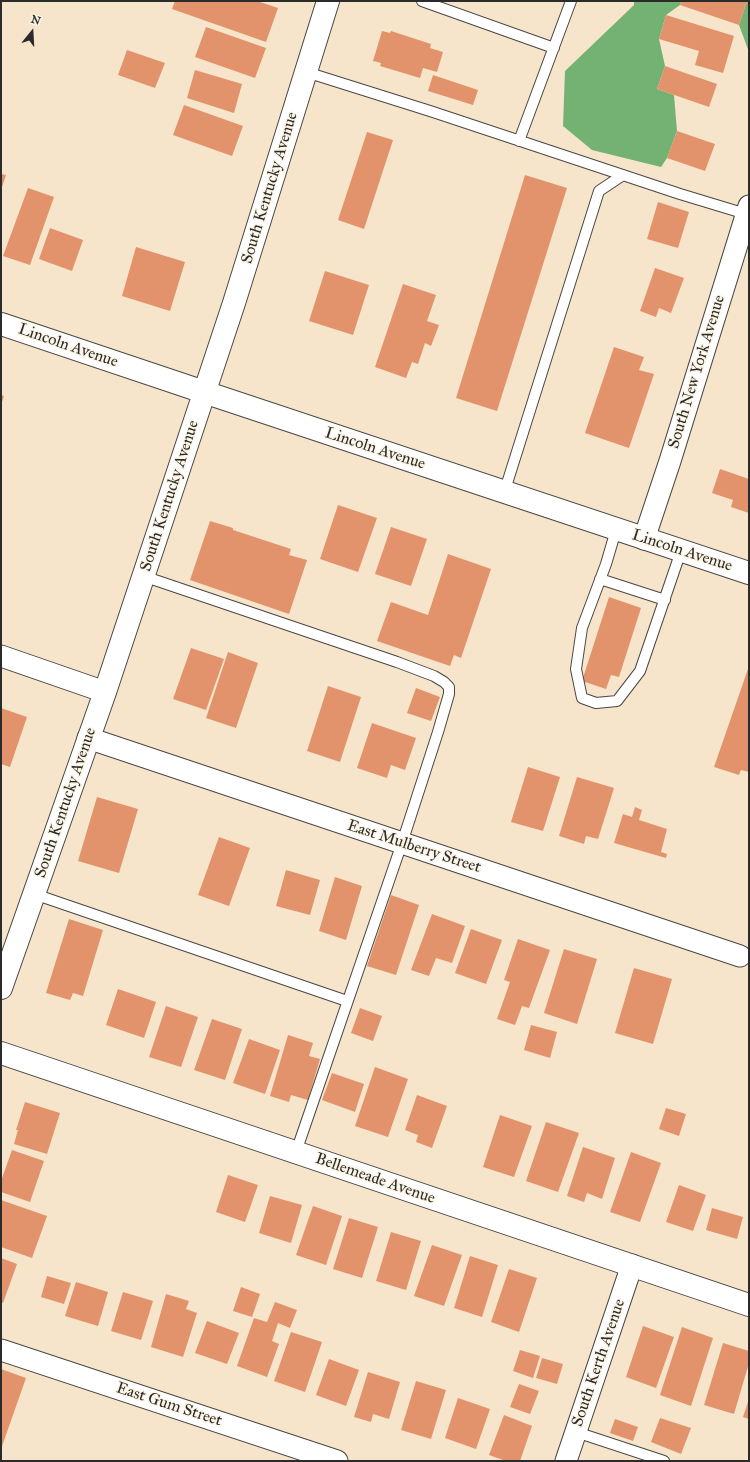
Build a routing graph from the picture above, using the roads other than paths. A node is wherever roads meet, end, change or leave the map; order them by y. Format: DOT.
graph roads {
  1 [pos="328,1"];
  2 [pos="422,1"];
  3 [pos="571,1"];
  4 [pos="554,48"];
  5 [pos="306,72"];
  6 [pos="519,140"];
  7 [pos="623,175"];
  8 [pos="748,211"];
  9 [pos="1,324"];
  10 [pos="204,392"];
  11 [pos="504,492"];
  12 [pos="616,530"];
  13 [pos="644,539"];
  14 [pos="681,551"];
  15 [pos="749,574"];
  16 [pos="143,576"];
  17 [pos="600,579"];
  18 [pos="665,600"];
  19 [pos="1,656"];
  20 [pos="105,692"];
  21 [pos="88,738"];
  22 [pos="402,843"];
  23 [pos="34,894"];
  24 [pos="740,956"];
  25 [pos="2,984"];
  26 [pos="347,1001"];
  27 [pos="1,1053"];
  28 [pos="296,1152"];
  29 [pos="632,1265"];
  30 [pos="749,1305"];
  31 [pos="1,1350"];
  32 [pos="576,1432"];
  33 [pos="337,1461"];
  34 [pos="566,1461"];
  35 [pos="664,1461"];
  1 -- 5 [label="street, South Kentucky Avenue"];
  2 -- 4 [label="lane"];
  3 -- 4 [label="lane"];
  4 -- 6 [label="lane"];
  5 -- 6 [label="lane"];
  5 -- 10 [label="street, South Kentucky Avenue"];
  6 -- 7 [label="lane"];
  7 -- 8 [label="lane"];
  7 -- 11 [label="lane"];
  8 -- 13 [label="street, South New York Avenue"];
  9 -- 10 [label="street, Lincoln Avenue"];
  10 -- 11 [label="street, Lincoln Avenue"];
  10 -- 16 [label="street, South Kentucky Avenue"];
  11 -- 12 [label="street, Lincoln Avenue"];
  12 -- 13 [label="street, Lincoln Avenue"];
  12 -- 17 [label="lane"];
  13 -- 14 [label="street, Lincoln Avenue"];
  14 -- 15 [label="street, Lincoln Avenue"];
  14 -- 18 [label="lane"];
  16 -- 20 [label="street, South Kentucky Avenue"];
  16 -- 22 [label="lane"];
  17 -- 18 [label="lane"];
  17 -- 18 [label="lane"];
  19 -- 20 [label="street"];
  20 -- 21 [label="street, South Kentucky Avenue"];
  21 -- 22 [label="street, East Mulberry Street"];
  21 -- 23 [label="street, South Kentucky Avenue"];
  22 -- 24 [label="street, East Mulberry Street"];
  22 -- 26 [label="lane"];
  23 -- 25 [label="street, South Kentucky Avenue"];
  23 -- 26 [label="lane"];
  26 -- 28 [label="lane"];
  27 -- 28 [label="street, Bellemeade Avenue"];
  28 -- 29 [label="street, Bellemeade Avenue"];
  29 -- 30 [label="street, Bellemeade Avenue"];
  29 -- 32 [label="street, South Kerth Avenue"];
  31 -- 33 [label="street, East Gum Street"];
  32 -- 34 [label="street, South Kerth Avenue"];
  32 -- 35 [label="lane"];
}
